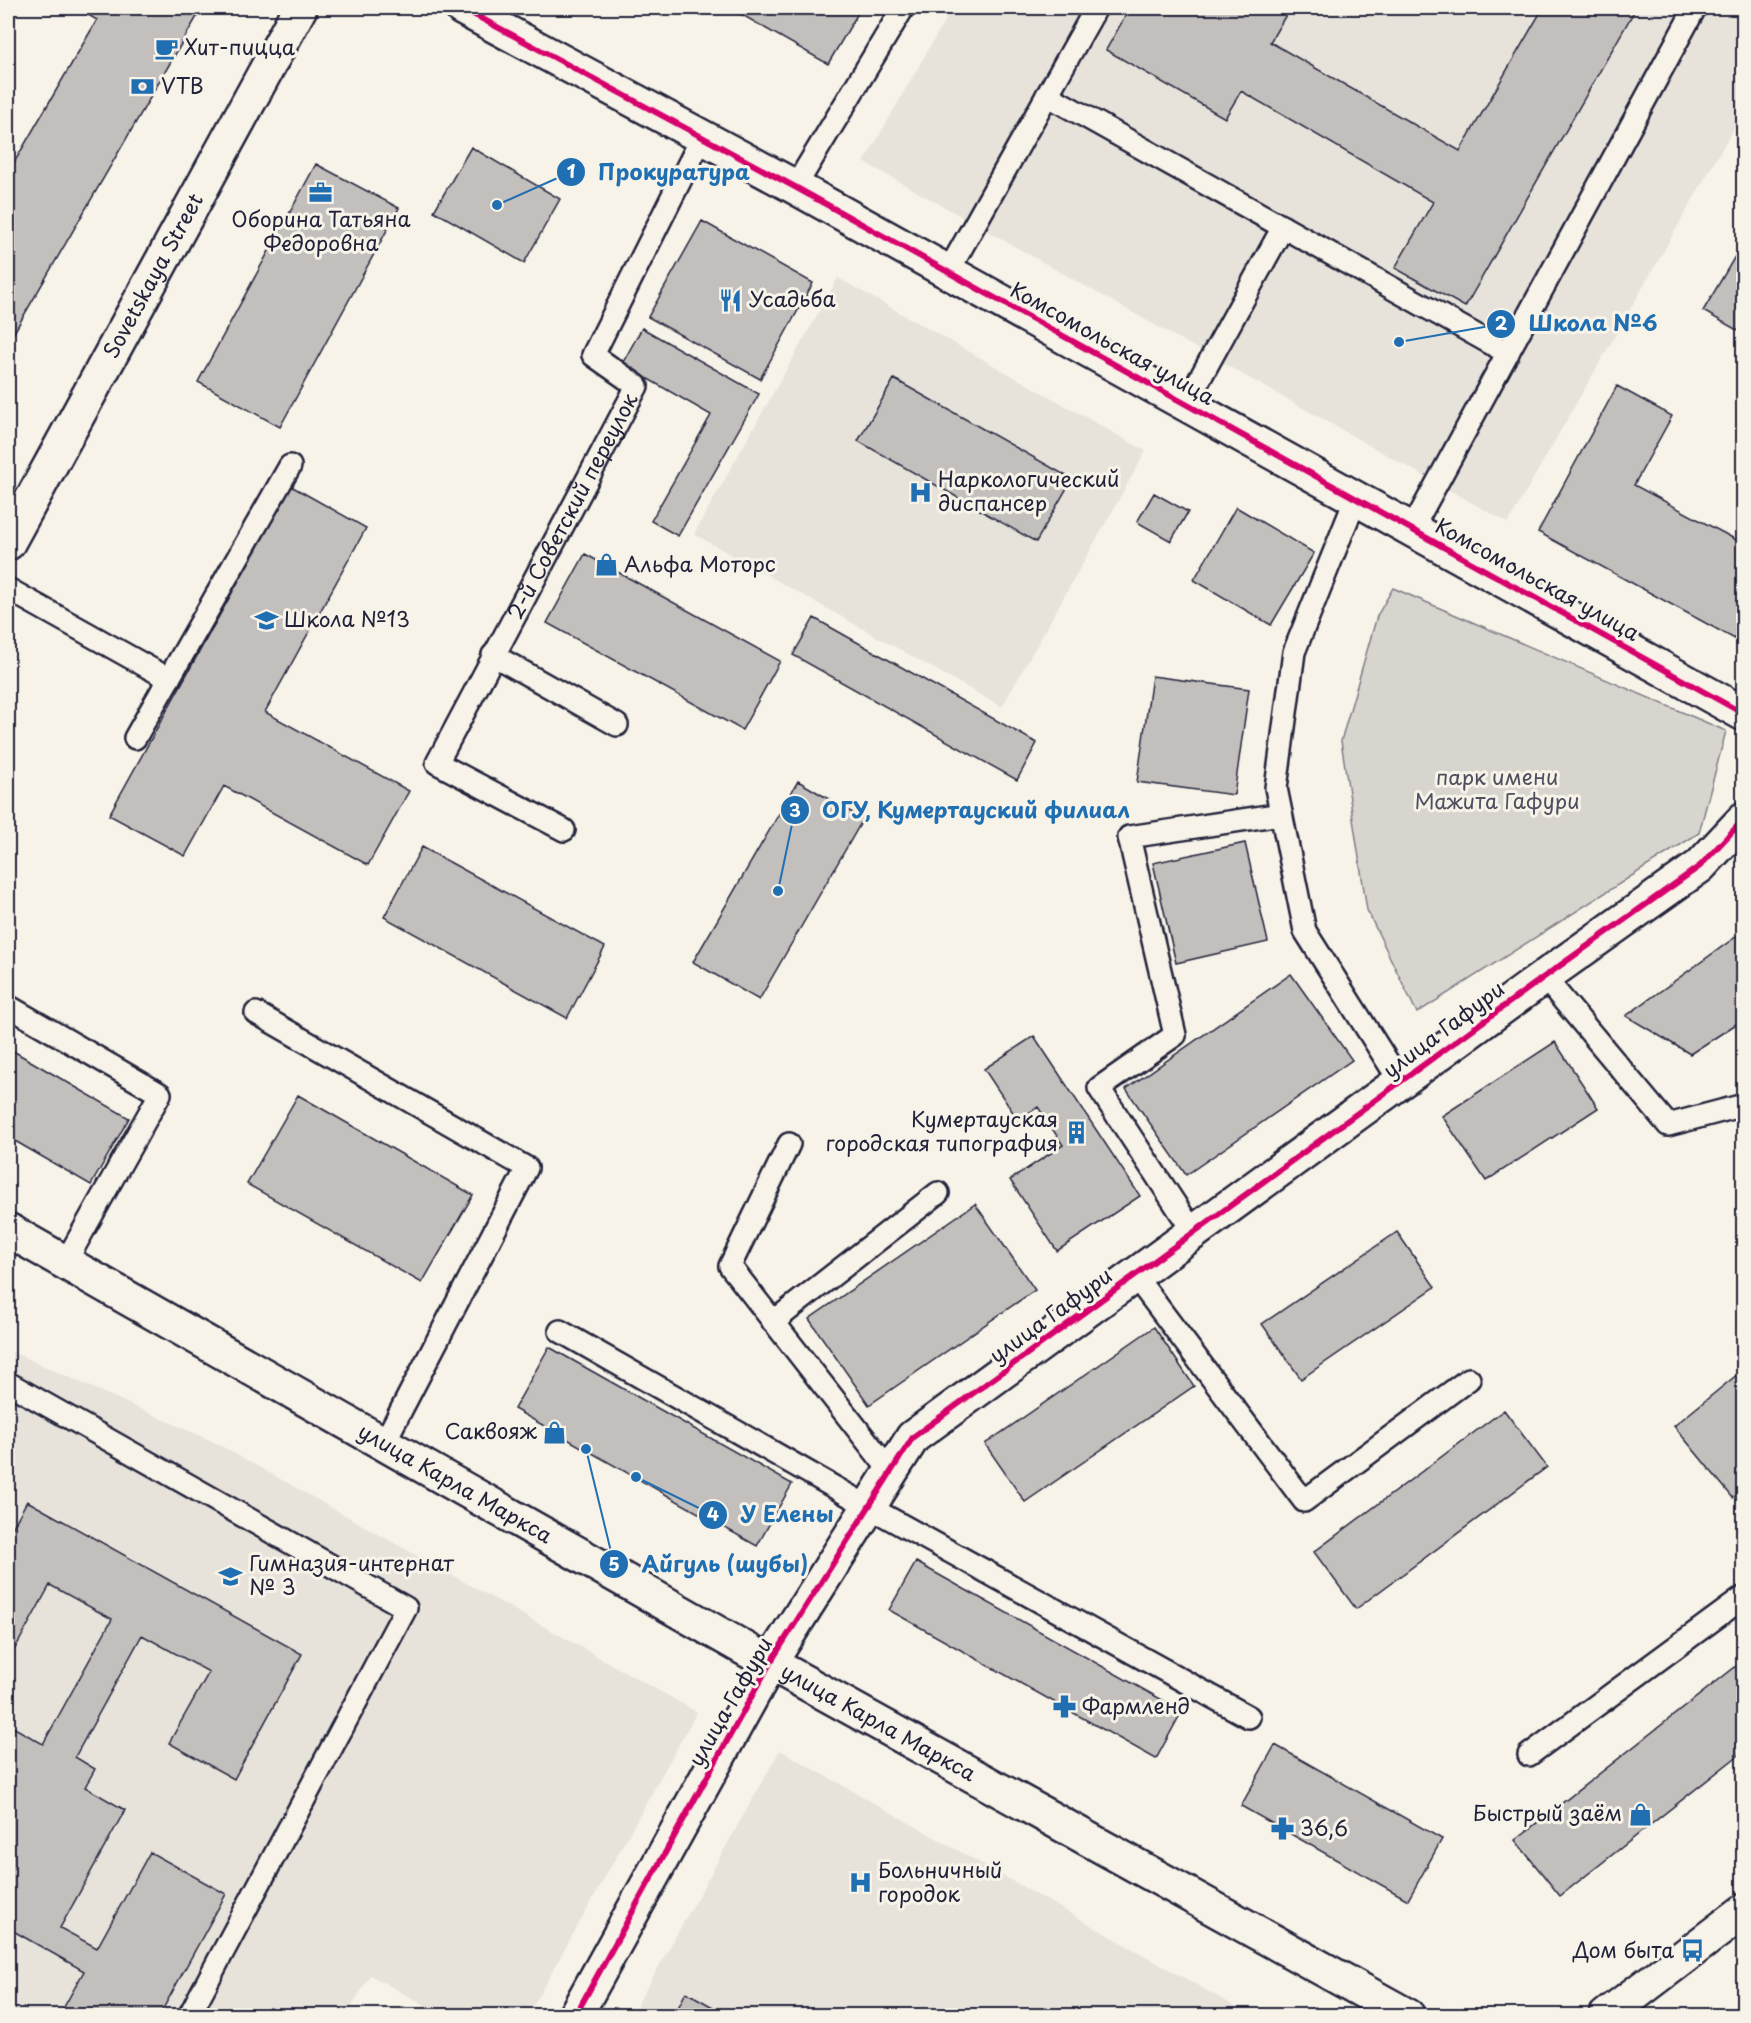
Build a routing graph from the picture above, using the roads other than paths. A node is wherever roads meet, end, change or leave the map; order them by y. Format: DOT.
graph roads {
  1 [pos="300,8"];
  2 [pos="462,8"];
  3 [pos="903,8"];
  4 [pos="1096,8"];
  5 [pos="1695,8"];
  6 [pos="1047,95"];
  7 [pos="702,137"];
  8 [pos="795,187"];
  9 [pos="1283,227"];
  10 [pos="948,272"];
  11 [pos="1508,353"];
  12 [pos="1186,404"];
  13 [pos="290,466"];
  14 [pos="1356,498"];
  15 [pos="1412,529"];
  16 [pos="8,543"];
  17 [pos="8,589"];
  18 [pos="493,655"];
  19 [pos="169,679"];
  20 [pos="1743,714"];
  21 [pos="617,724"];
  22 [pos="135,738"];
  23 [pos="1281,814"];
  24 [pos="1743,819"];
  25 [pos="564,830"];
  26 [pos="1544,977"];
  27 [pos="8,1006"];
  28 [pos="256,1012"];
  29 [pos="1401,1083"];
  30 [pos="1743,1105"];
  31 [pos="789,1144"];
  32 [pos="938,1193"];
  33 [pos="8,1230"];
  34 [pos="1194,1233"];
  35 [pos="65,1263"];
  36 [pos="1135,1276"];
  37 [pos="773,1322"];
  38 [pos="560,1331"];
  39 [pos="1469,1379"];
  40 [pos="8,1383"];
  41 [pos="384,1443"];
  42 [pos="891,1472"];
  43 [pos="869,1507"];
  44 [pos="1743,1597"];
  45 [pos="770,1663"];
  46 [pos="1249,1717"];
  47 [pos="1529,1755"];
  48 [pos="1743,1911"];
  49 [pos="189,2016"];
  50 [pos="575,2016"];
  51 [pos="1408,2016"];
  52 [pos="1605,2016"];
  1 -- 16 [label="street, Sovetskaya Street"];
  2 -- 7 [label="street, Комсомольская улица"];
  3 -- 8 [label="lane"];
  4 -- 6 [label="lane"];
  5 -- 11 [label="lane"];
  6 -- 9 [label="lane"];
  6 -- 10 [label="lane"];
  7 -- 8 [label="street, Комсомольская улица"];
  7 -- 18 [label="lane, 2-й Советский переулок"];
  8 -- 10 [label="street, Комсомольская улица"];
  9 -- 11 [label="lane"];
  9 -- 12 [label="lane"];
  10 -- 12 [label="street, Комсомольская улица"];
  11 -- 15 [label="lane"];
  12 -- 14 [label="street, Комсомольская улица"];
  13 -- 19 [label="lane"];
  14 -- 15 [label="street, Комсомольская улица"];
  14 -- 23 [label="lane"];
  15 -- 20 [label="street, Комсомольская улица"];
  17 -- 19 [label="lane"];
  18 -- 21 [label="lane"];
  18 -- 25 [label="lane, 2-й Советский переулок"];
  19 -- 22 [label="lane"];
  23 -- 29 [label="lane"];
  23 -- 34 [label="lane"];
  24 -- 26 [label="street, улица Гафури"];
  26 -- 29 [label="street, улица Гафури"];
  26 -- 30 [label="lane"];
  27 -- 35 [label="lane"];
  28 -- 41 [label="lane"];
  29 -- 34 [label="street, улица Гафури"];
  31 -- 37 [label="lane"];
  32 -- 37 [label="lane"];
  33 -- 35 [label="street, улица Карла Маркса"];
  34 -- 36 [label="street, улица Гафури"];
  35 -- 41 [label="street, улица Карла Маркса"];
  36 -- 39 [label="lane"];
  36 -- 42 [label="street, улица Гафури"];
  37 -- 42 [label="lane"];
  38 -- 43 [label="lane"];
  40 -- 49 [label="lane"];
  41 -- 45 [label="street, улица Карла Маркса"];
  42 -- 43 [label="street, улица Гафури"];
  43 -- 45 [label="street, улица Гафури"];
  43 -- 46 [label="lane"];
  44 -- 47 [label="lane"];
  45 -- 50 [label="street, улица Гафури"];
  45 -- 51 [label="street, улица Карла Маркса"];
  48 -- 52 [label="street"];
}
